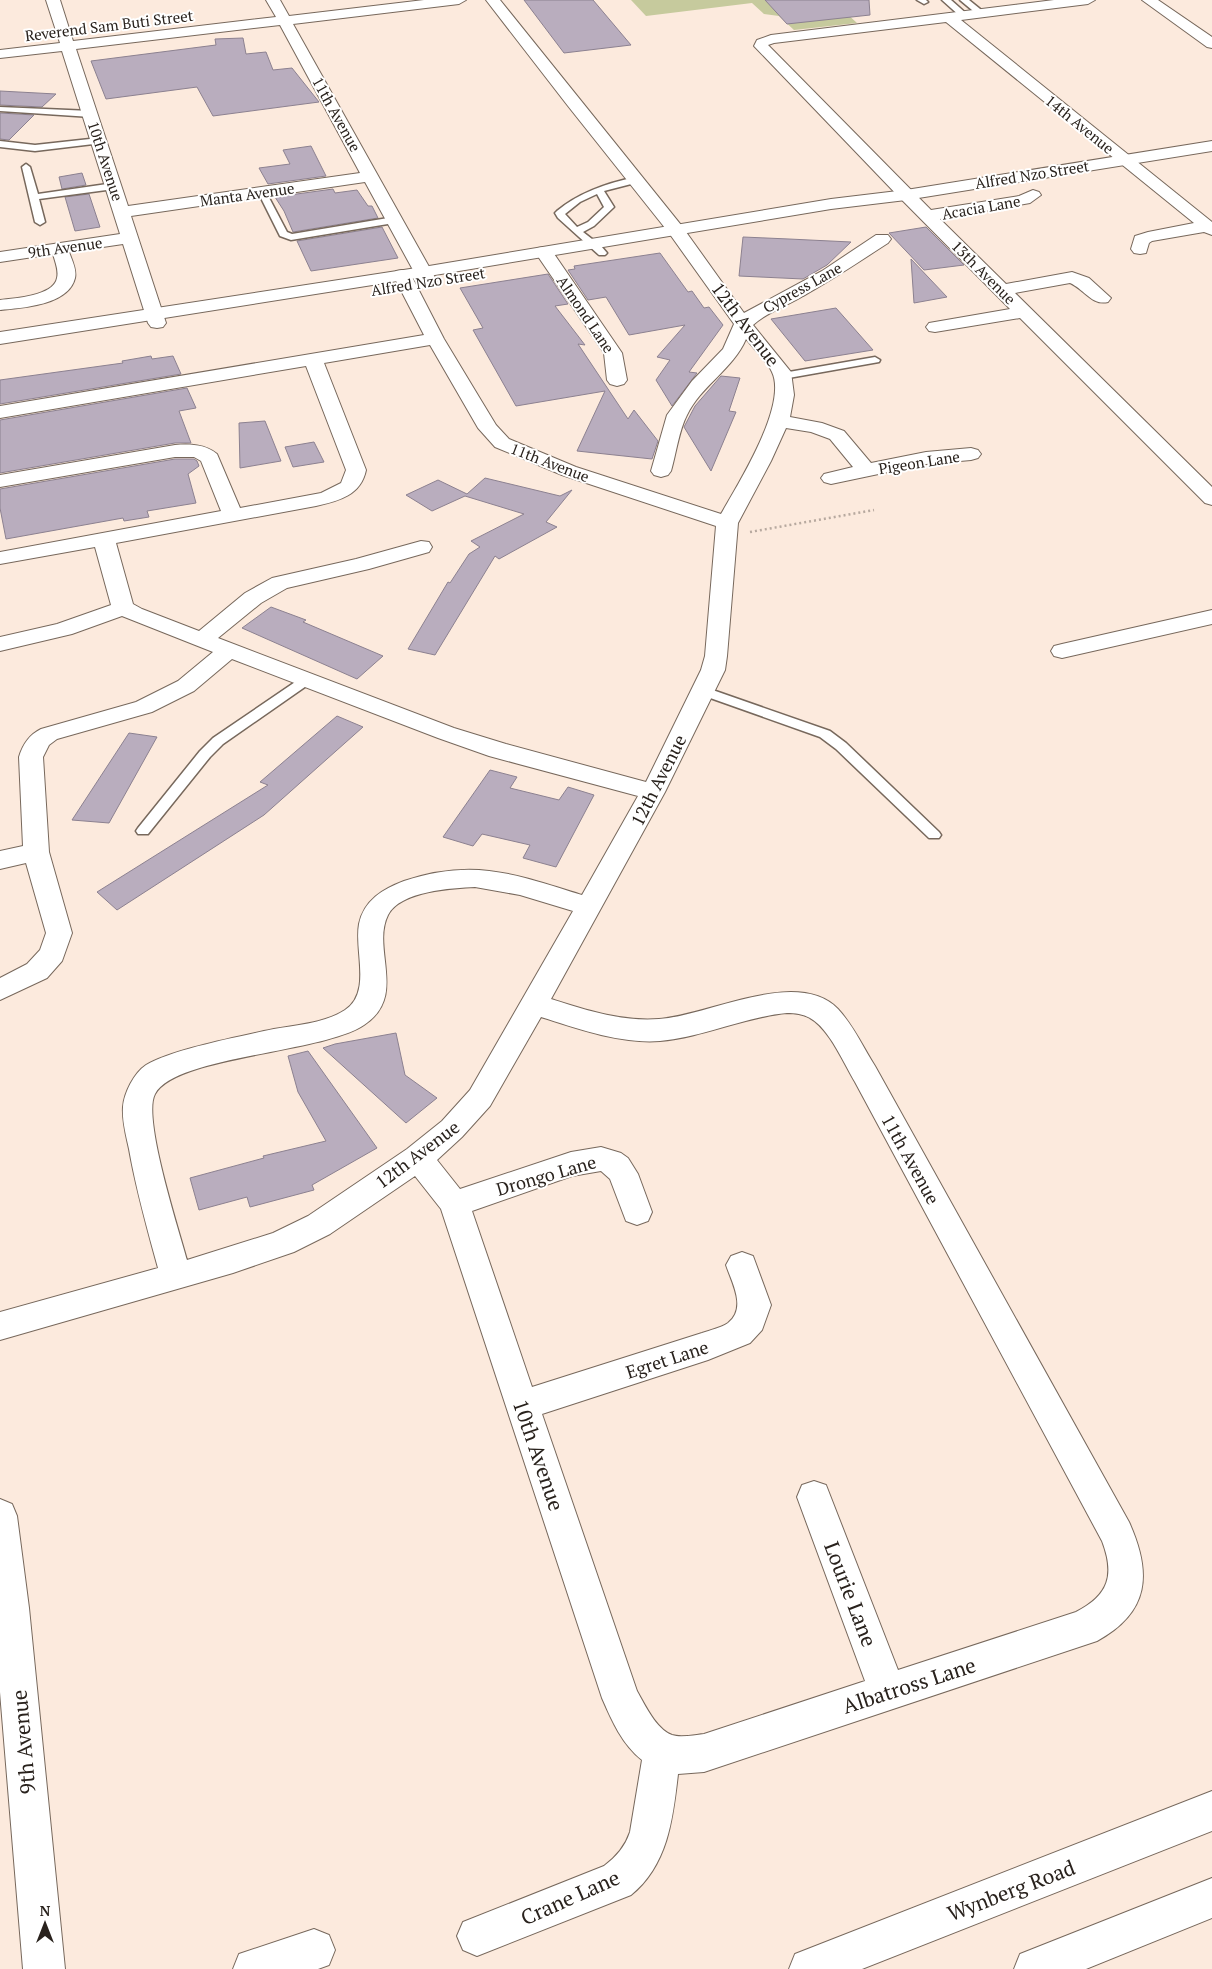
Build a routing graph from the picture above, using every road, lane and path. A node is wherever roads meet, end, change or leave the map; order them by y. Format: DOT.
graph roads {
  1 [pos="54,0"];
  2 [pos="273,0"];
  3 [pos="459,0"];
  4 [pos="493,0"];
  5 [pos="946,0"];
  6 [pos="964,0"];
  7 [pos="1088,0"];
  8 [pos="1149,0"];
  9 [pos="981,13"];
  10 [pos="964,15"];
  11 [pos="949,18"];
  12 [pos="285,21"];
  13 [pos="1212,44"];
  14 [pos="69,46"];
  15 [pos="0,54"];
  16 [pos="0,109"];
  17 [pos="91,114"];
  18 [pos="99,141"];
  19 [pos="0,144"];
  20 [pos="1212,146"];
  21 [pos="1124,160"];
  22 [pos="26,167"];
  23 [pos="371,176"];
  24 [pos="636,180"];
  25 [pos="114,186"];
  26 [pos="599,190"];
  27 [pos="258,193"];
  28 [pos="906,195"];
  29 [pos="1033,195"];
  30 [pos="34,197"];
  31 [pos="122,212"];
  32 [pos="927,216"];
  33 [pos="394,220"];
  34 [pos="40,222"];
  35 [pos="1209,226"];
  36 [pos="269,227"];
  37 [pos="576,231"];
  38 [pos="679,234"];
  39 [pos="130,238"];
  40 [pos="882,239"];
  41 [pos="599,248"];
  42 [pos="59,249"];
  43 [pos="1140,249"];
  44 [pos="0,257"];
  45 [pos="548,257"];
  46 [pos="415,278"];
  47 [pos="1002,290"];
  48 [pos="1102,298"];
  49 [pos="0,305"];
  50 [pos="1024,312"];
  51 [pos="155,318"];
  52 [pos="743,324"];
  53 [pos="935,327"];
  54 [pos="0,338"];
  55 [pos="435,339"];
  56 [pos="0,348"];
  57 [pos="312,360"];
  58 [pos="875,360"];
  59 [pos="783,376"];
  60 [pos="617,380"];
  61 [pos="0,412"];
  62 [pos="779,422"];
  63 [pos="971,454"];
  64 [pos="867,471"];
  65 [pos="661,472"];
  66 [pos="831,478"];
  67 [pos="0,481"];
  68 [pos="1212,499"];
  69 [pos="874,510"];
  70 [pos="232,514"];
  71 [pos="726,530"];
  72 [pos="104,539"];
  73 [pos="421,547"];
  74 [pos="0,558"];
  75 [pos="124,608"];
  76 [pos="1212,617"];
  77 [pos="203,639"];
  78 [pos="0,644"];
  79 [pos="229,650"];
  80 [pos="1062,652"];
  81 [pos="308,680"];
  82 [pos="704,691"];
  83 [pos="653,792"];
  84 [pos="143,831"];
  85 [pos="934,836"];
  86 [pos="36,852"];
  87 [pos="0,860"];
  88 [pos="589,907"];
  89 [pos="0,990"];
  90 [pos="534,1005"];
  91 [pos="418,1158"];
  92 [pos="454,1204"];
  93 [pos="637,1212"];
  94 [pos="742,1265"];
  95 [pos="176,1276"];
  96 [pos="0,1326"];
  97 [pos="522,1405"];
  98 [pos="814,1497"];
  99 [pos="0,1516"];
  100 [pos="1126,1573"];
  101 [pos="888,1692"];
  102 [pos="662,1751"];
  103 [pos="1212,1811"];
  104 [pos="1212,1898"];
  105 [pos="477,1936"];
  106 [pos="314,1950"];
  107 [pos="38,1967"];
  108 [pos="254,1969"];
  109 [pos="810,1969"];
  110 [pos="1035,1969"];
  1 -- 14 [label="street, 10th Avenue"];
  2 -- 12 [label="street, 11th Avenue"];
  3 -- 12 [label="street, Reverend Sam Buti Street"];
  4 -- 24 [label="street, 12th Avenue"];
  5 -- 10 [label="lane"];
  6 -- 9 [label="lane"];
  7 -- 9 [label="street"];
  8 -- 13 [label="street"];
  9 -- 10 [label="street"];
  10 -- 11 [label="street"];
  11 -- 21 [label="street, 14th Avenue"];
  11 -- 28 [label="street, 13th Avenue"];
  12 -- 14 [label="street, Reverend Sam Buti Street"];
  12 -- 23 [label="street, 11th Avenue"];
  14 -- 15 [label="street, Reverend Sam Buti Street"];
  14 -- 17 [label="street, 10th Avenue"];
  16 -- 17 [label="lane"];
  17 -- 18 [label="street, 10th Avenue"];
  18 -- 19 [label="lane"];
  18 -- 25 [label="street, 10th Avenue"];
  20 -- 21 [label="street, Alfred Nzo Street"];
  21 -- 28 [label="street, Alfred Nzo Street"];
  21 -- 35 [label="street, 14th Avenue"];
  22 -- 30 [label="lane"];
  23 -- 27 [label="street, Manta Avenue"];
  23 -- 33 [label="street, 11th Avenue"];
  24 -- 26 [label="lane"];
  24 -- 38 [label="street, 12th Avenue"];
  25 -- 30 [label="lane"];
  25 -- 31 [label="street, 10th Avenue"];
  26 -- 37 [label="lane"];
  26 -- 37 [label="lane"];
  27 -- 31 [label="street, Manta Avenue"];
  27 -- 33 [label="lane"];
  27 -- 36 [label="lane"];
  28 -- 32 [label="street, 13th Avenue"];
  28 -- 38 [label="street, Alfred Nzo Street"];
  29 -- 32 [label="street, Acacia Lane"];
  30 -- 34 [label="lane"];
  31 -- 39 [label="street, 10th Avenue"];
  32 -- 47 [label="street, 13th Avenue"];
  33 -- 46 [label="street, 11th Avenue"];
  35 -- 43 [label="street"];
  37 -- 41 [label="lane"];
  38 -- 41 [label="street, Alfred Nzo Street"];
  38 -- 52 [label="street, 12th Avenue"];
  39 -- 42 [label="street, 9th Avenue"];
  39 -- 51 [label="street, 10th Avenue"];
  40 -- 52 [label="street, Cypress Lane"];
  41 -- 45 [label="street, Alfred Nzo Street"];
  42 -- 44 [label="street, 9th Avenue"];
  42 -- 49 [label="street"];
  45 -- 46 [label="street, Alfred Nzo Street"];
  45 -- 60 [label="street, Almond Lane"];
  46 -- 51 [label="street, Alfred Nzo Street"];
  46 -- 55 [label="street, 11th Avenue"];
  47 -- 48 [label="street"];
  47 -- 50 [label="street, 13th Avenue"];
  50 -- 53 [label="street"];
  50 -- 68 [label="street, 13th Avenue"];
  51 -- 54 [label="street, Alfred Nzo Street"];
  51 -- 56 [label="street, Alfred Nzo Street"];
  52 -- 59 [label="street, 12th Avenue"];
  52 -- 65 [label="street, Cypress Lane"];
  55 -- 57 [label="street"];
  55 -- 71 [label="street, 11th Avenue"];
  57 -- 61 [label="street"];
  57 -- 70 [label="street"];
  58 -- 59 [label="lane"];
  59 -- 62 [label="street, 12th Avenue"];
  62 -- 64 [label="street, Pigeon Lane"];
  62 -- 71 [label="street, 12th Avenue"];
  63 -- 64 [label="street, Pigeon Lane"];
  64 -- 66 [label="street, Pigeon Lane"];
  67 -- 70 [label="street"];
  69 -- 71 [label="path"];
  70 -- 72 [label="street"];
  71 -- 82 [label="street, 12th Avenue"];
  72 -- 74 [label="street"];
  72 -- 75 [label="street"];
  73 -- 77 [label="street"];
  75 -- 77 [label="street"];
  75 -- 78 [label="street"];
  76 -- 80 [label="street"];
  77 -- 79 [label="street"];
  79 -- 81 [label="street"];
  79 -- 86 [label="street"];
  81 -- 83 [label="street"];
  81 -- 84 [label="lane"];
  82 -- 83 [label="street, 12th Avenue"];
  82 -- 85 [label="lane"];
  83 -- 88 [label="street, 12th Avenue"];
  86 -- 87 [label="street"];
  86 -- 89 [label="street"];
  88 -- 90 [label="street, 12th Avenue"];
  88 -- 95 [label="street"];
  90 -- 91 [label="street, 12th Avenue"];
  90 -- 100 [label="street, 11th Avenue"];
  91 -- 92 [label="street, 10th Avenue"];
  91 -- 95 [label="street, 12th Avenue"];
  92 -- 93 [label="street, Drongo Lane"];
  92 -- 97 [label="street, 10th Avenue"];
  94 -- 97 [label="street, Egret Lane"];
  95 -- 96 [label="street, 12th Avenue"];
  97 -- 102 [label="street, 10th Avenue"];
  98 -- 101 [label="street, Lourie Lane"];
  99 -- 107 [label="street, 9th Avenue"];
  100 -- 101 [label="street, Albatross Lane"];
  101 -- 102 [label="street, Albatross Lane"];
  102 -- 105 [label="street, Crane Lane"];
  103 -- 109 [label="street, Wynberg Road"];
  104 -- 110 [label="street"];
  106 -- 108 [label="street"];
}
